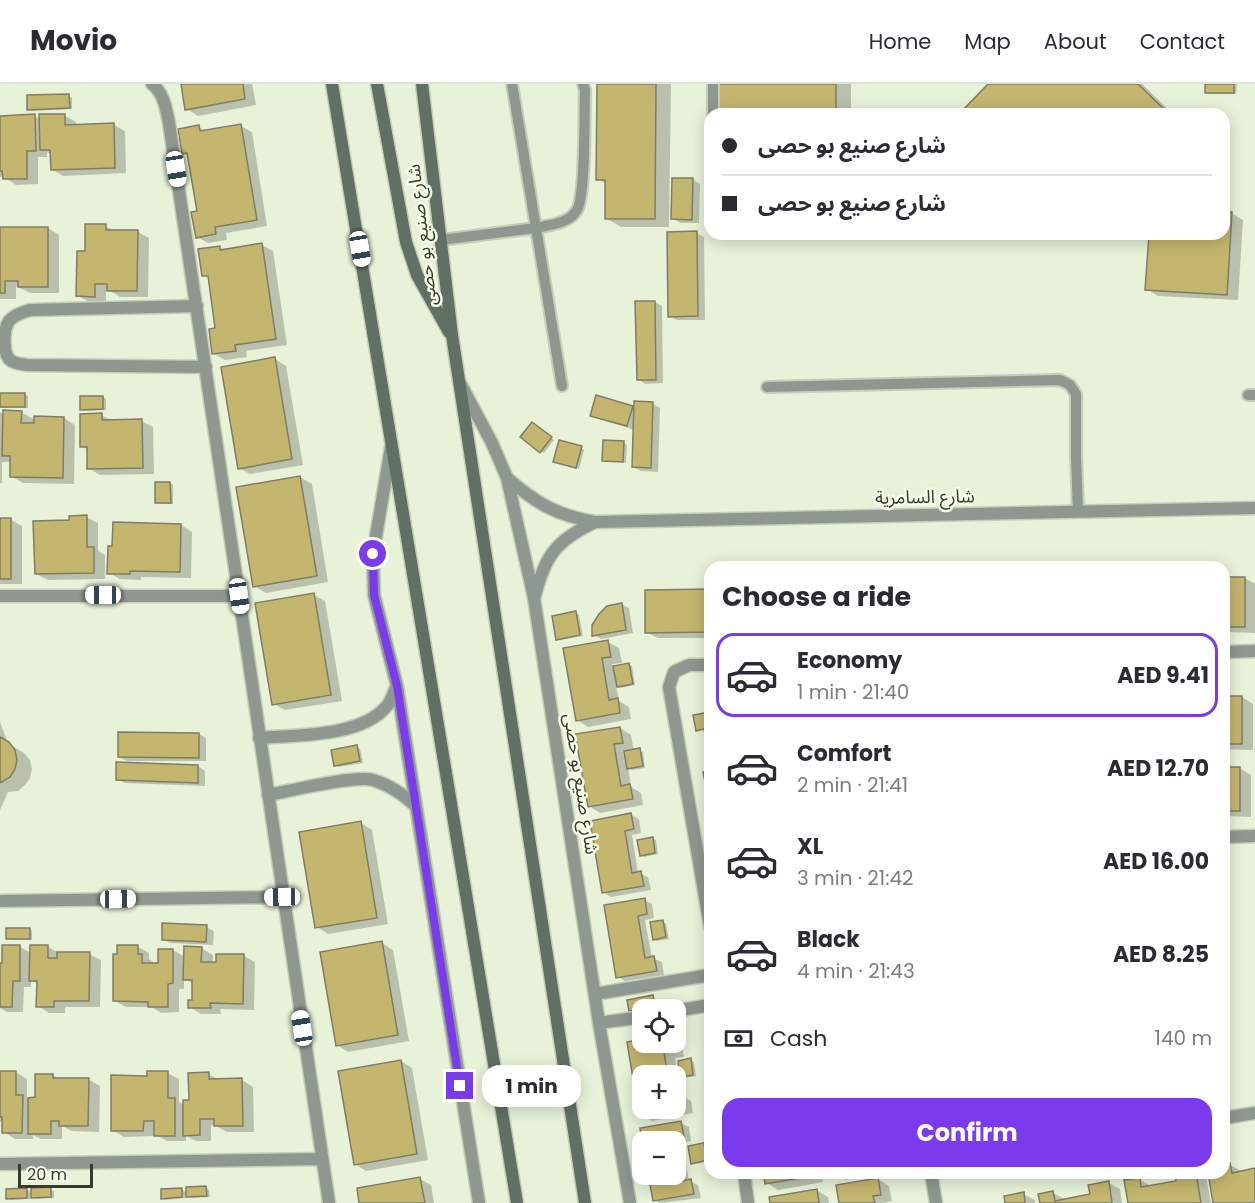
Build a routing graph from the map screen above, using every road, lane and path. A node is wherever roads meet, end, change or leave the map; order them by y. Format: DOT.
graph roads {
  1 [pos="152,84"];
  2 [pos="332,84"];
  3 [pos="377,84"];
  4 [pos="512,84"];
  5 [pos="583,84"];
  6 [pos="713,84"];
  7 [pos="424,88"];
  8 [pos="713,108"];
  9 [pos="536,228"];
  10 [pos="441,240"];
  11 [pos="197,306"];
  12 [pos="452,335"];
  13 [pos="206,366"];
  14 [pos="459,381"];
  15 [pos="562,386"];
  16 [pos="767,387"];
  17 [pos="391,446"];
  18 [pos="507,478"];
  19 [pos="1255,508"];
  20 [pos="1078,512"];
  21 [pos="595,522"];
  22 [pos="0,596"];
  23 [pos="239,596"];
  24 [pos="534,598"];
  25 [pos="1255,651"];
  26 [pos="1230,652"];
  27 [pos="704,665"];
  28 [pos="397,686"];
  29 [pos="260,738"];
  30 [pos="268,795"];
  31 [pos="416,806"];
  32 [pos="1255,836"];
  33 [pos="1230,837"];
  34 [pos="704,891"];
  35 [pos="282,897"];
  36 [pos="0,901"];
  37 [pos="704,976"];
  38 [pos="595,993"];
  39 [pos="704,1006"];
  40 [pos="686,1009"];
  41 [pos="632,1018"];
  42 [pos="599,1023"];
  43 [pos="1255,1113"];
  44 [pos="1230,1117"];
  45 [pos="321,1159"];
  46 [pos="0,1164"];
  47 [pos="745,1179"];
  48 [pos="933,1179"];
  49 [pos="329,1203"];
  50 [pos="479,1203"];
  51 [pos="517,1203"];
  52 [pos="585,1203"];
  53 [pos="630,1203"];
  54 [pos="748,1203"];
  55 [pos="936,1203"];
  1 -- 11 [label="street"];
  2 -- 17 [label="street"];
  3 -- 12 [label="street"];
  4 -- 9 [label="lane"];
  5 -- 9 [label="lane"];
  6 -- 8 [label="lane"];
  7 -- 10 [label="street, شارع صنيع بو حصى"];
  9 -- 10 [label="lane"];
  9 -- 15 [label="lane"];
  10 -- 12 [label="street, شارع صنيع بو حصى"];
  11 -- 13 [label="street"];
  11 -- 13 [label="street"];
  12 -- 14 [label="street, شارع صنيع بو حصى"];
  13 -- 23 [label="street"];
  14 -- 18 [label="street, شارع صنيع بو حصى"];
  14 -- 52 [label="street, شارع صنيع بو حصى"];
  16 -- 20 [label="lane"];
  17 -- 28 [label="street"];
  17 -- 51 [label="street"];
  18 -- 21 [label="street, شارع السامرية"];
  18 -- 24 [label="street, شارع صنيع بو حصى"];
  19 -- 20 [label="street, شارع السامرية"];
  20 -- 21 [label="street, شارع السامرية"];
  21 -- 24 [label="street, شارع السامرية"];
  22 -- 23 [label="street"];
  23 -- 29 [label="street"];
  24 -- 38 [label="street, شارع صنيع بو حصى"];
  25 -- 26 [label="street"];
  27 -- 34 [label="street"];
  28 -- 29 [label="street"];
  28 -- 31 [label="street"];
  29 -- 30 [label="street"];
  30 -- 31 [label="street"];
  30 -- 35 [label="street"];
  31 -- 50 [label="street"];
  32 -- 33 [label="street"];
  35 -- 36 [label="street"];
  35 -- 45 [label="street"];
  37 -- 38 [label="street"];
  38 -- 42 [label="street, شارع صنيع بو حصى"];
  39 -- 40 [label="street"];
  41 -- 42 [label="street"];
  42 -- 53 [label="street, شارع صنيع بو حصى"];
  43 -- 44 [label="street"];
  45 -- 46 [label="street"];
  45 -- 49 [label="street"];
  47 -- 54 [label="street"];
  48 -- 55 [label="street"];
}
